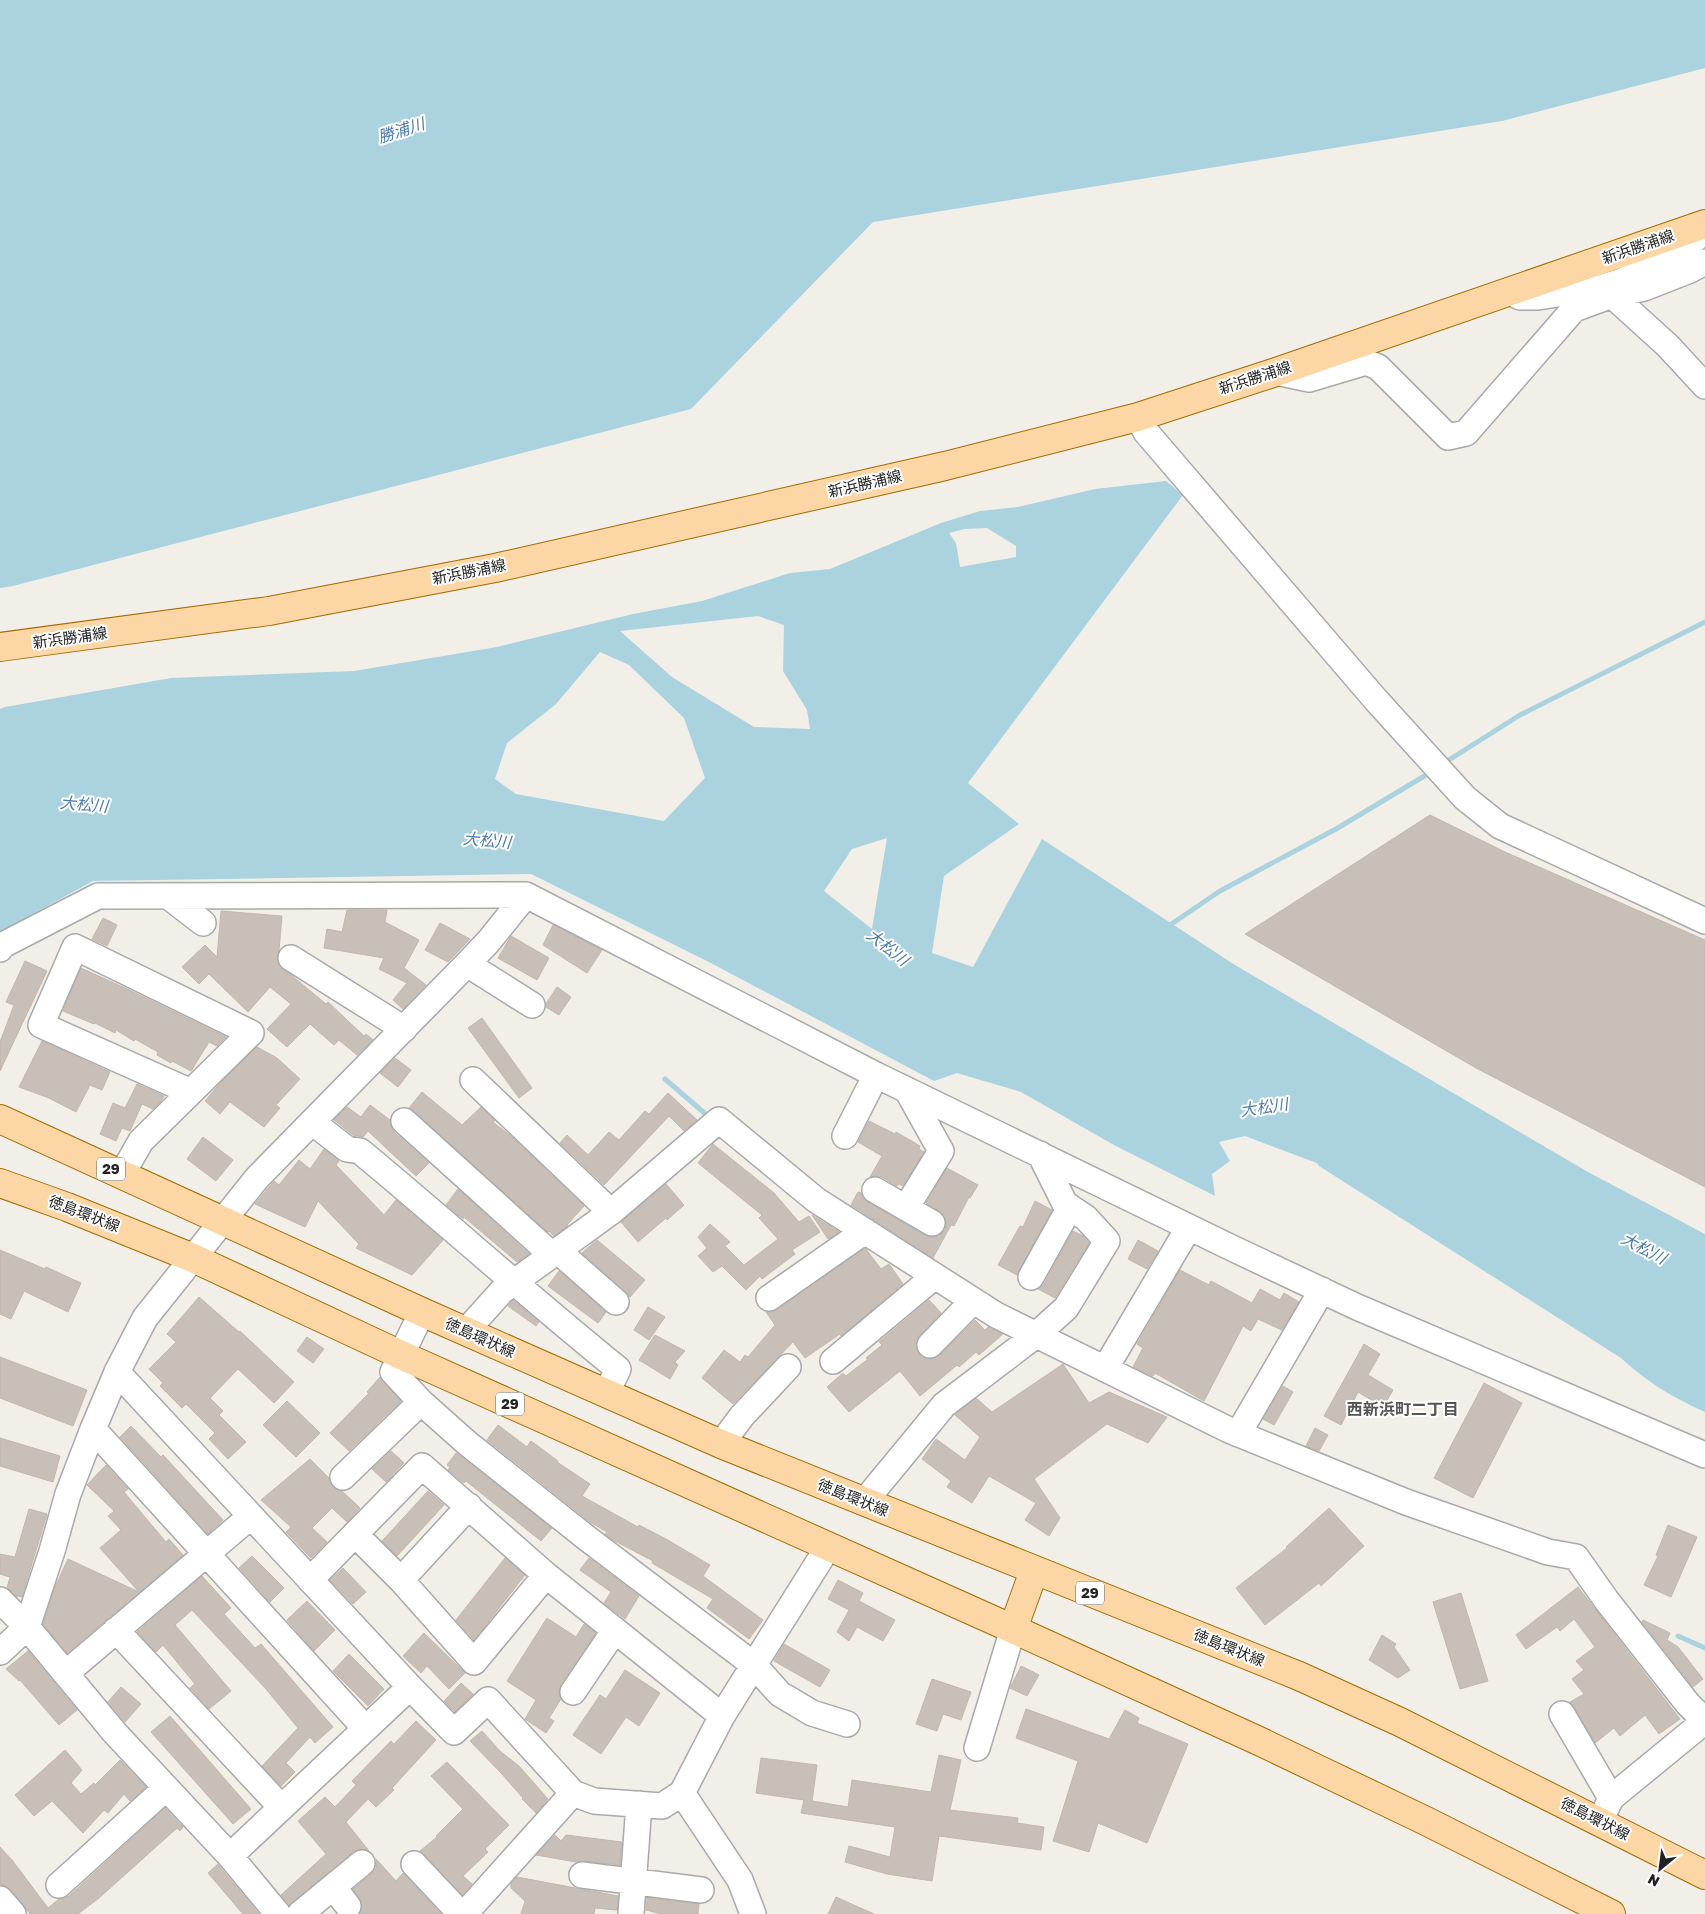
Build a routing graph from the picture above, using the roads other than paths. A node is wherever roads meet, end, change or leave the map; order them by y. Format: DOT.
graph roads {
  1 [pos="1705,225"];
  2 [pos="1705,262"];
  3 [pos="1608,291"];
  4 [pos="1510,292"];
  5 [pos="1276,372"];
  6 [pos="1705,386"];
  7 [pos="1138,417"];
  8 [pos="0,647"];
  9 [pos="526,895"];
  10 [pos="168,896"];
  11 [pos="1705,921"];
  12 [pos="203,923"];
  13 [pos="0,949"];
  14 [pos="291,958"];
  15 [pos="467,964"];
  16 [pos="532,1005"];
  17 [pos="404,1029"];
  18 [pos="876,1075"];
  19 [pos="472,1078"];
  20 [pos="907,1090"];
  21 [pos="191,1092"];
  22 [pos="0,1119"];
  23 [pos="404,1121"];
  24 [pos="312,1122"];
  25 [pos="844,1136"];
  26 [pos="1040,1154"];
  27 [pos="122,1174"];
  28 [pos="0,1183"];
  29 [pos="875,1190"];
  30 [pos="1070,1207"];
  31 [pos="906,1208"];
  32 [pos="611,1212"];
  33 [pos="222,1221"];
  34 [pos="932,1223"];
  35 [pos="1189,1227"];
  36 [pos="865,1231"];
  37 [pos="555,1253"];
  38 [pos="193,1258"];
  39 [pos="935,1276"];
  40 [pos="1031,1277"];
  41 [pos="513,1283"];
  42 [pos="1322,1290"];
  43 [pos="769,1298"];
  44 [pos="973,1300"];
  45 [pos="616,1302"];
  46 [pos="422,1312"];
  47 [pos="466,1332"];
  48 [pos="1036,1334"];
  49 [pos="930,1344"];
  50 [pos="401,1355"];
  51 [pos="834,1361"];
  52 [pos="788,1366"];
  53 [pos="1105,1369"];
  54 [pos="117,1372"];
  55 [pos="606,1394"];
  56 [pos="421,1402"];
  57 [pos="93,1429"];
  58 [pos="1238,1434"];
  59 [pos="720,1444"];
  60 [pos="1705,1456"];
  61 [pos="343,1477"];
  62 [pos="864,1502"];
  63 [pos="469,1506"];
  64 [pos="251,1516"];
  65 [pos="356,1534"];
  66 [pos="828,1547"];
  67 [pos="206,1554"];
  68 [pos="1034,1571"];
  69 [pos="546,1576"];
  70 [pos="310,1580"];
  71 [pos="401,1580"];
  72 [pos="0,1600"];
  73 [pos="27,1627"];
  74 [pos="1013,1629"];
  75 [pos="116,1630"];
  76 [pos="615,1630"];
  77 [pos="0,1652"];
  78 [pos="754,1665"];
  79 [pos="66,1673"];
  80 [pos="410,1687"];
  81 [pos="573,1692"];
  82 [pos="1562,1714"];
  83 [pos="722,1716"];
  84 [pos="1705,1721"];
  85 [pos="847,1724"];
  86 [pos="365,1728"];
  87 [pos="977,1748"];
  88 [pos="166,1788"];
  89 [pos="573,1793"];
  90 [pos="682,1793"];
  91 [pos="639,1804"];
  92 [pos="281,1807"];
  93 [pos="1606,1810"];
  94 [pos="230,1856"];
  95 [pos="362,1863"];
  96 [pos="414,1864"];
  97 [pos="582,1875"];
  98 [pos="1705,1875"];
  99 [pos="634,1882"];
  100 [pos="59,1885"];
  101 [pos="333,1887"];
  102 [pos="701,1890"];
  103 [pos="0,1900"];
  104 [pos="348,1906"];
  105 [pos="13,1914"];
  106 [pos="278,1914"];
  107 [pos="300,1914"];
  108 [pos="461,1914"];
  109 [pos="466,1914"];
  110 [pos="631,1914"];
  111 [pos="753,1914"];
  112 [pos="1611,1914"];
  1 -- 3 [label="street"];
  1 -- 4 [label="main road, 新浜勝浦線"];
  2 -- 3 [label="street"];
  3 -- 4 [label="street"];
  3 -- 5 [label="street"];
  3 -- 6 [label="street"];
  4 -- 5 [label="main road, 新浜勝浦線"];
  5 -- 7 [label="main road, 新浜勝浦線"];
  7 -- 8 [label="main road, 新浜勝浦線"];
  7 -- 11 [label="street"];
  9 -- 10 [label="street"];
  9 -- 15 [label="street"];
  9 -- 18 [label="street"];
  10 -- 12 [label="street"];
  10 -- 13 [label="street"];
  14 -- 17 [label="street"];
  15 -- 16 [label="street"];
  15 -- 17 [label="street"];
  17 -- 24 [label="street"];
  18 -- 20 [label="street"];
  18 -- 25 [label="street"];
  19 -- 32 [label="street"];
  20 -- 26 [label="street"];
  20 -- 31 [label="street"];
  21 -- 21 [label="street"];
  21 -- 27 [label="street"];
  22 -- 27 [label="main road, 徳島環状線 / 29"];
  23 -- 37 [label="street"];
  24 -- 33 [label="street"];
  24 -- 41 [label="street"];
  26 -- 30 [label="street"];
  26 -- 35 [label="street"];
  27 -- 33 [label="main road, 徳島環状線 / 29"];
  28 -- 38 [label="main road, 徳島環状線 / 29"];
  29 -- 31 [label="street"];
  30 -- 40 [label="street"];
  30 -- 48 [label="street"];
  31 -- 34 [label="street"];
  32 -- 36 [label="street"];
  32 -- 37 [label="street"];
  33 -- 38 [label="street"];
  33 -- 46 [label="main road, 徳島環状線 / 29"];
  35 -- 42 [label="street"];
  35 -- 53 [label="street"];
  36 -- 39 [label="street"];
  36 -- 43 [label="street"];
  37 -- 41 [label="street"];
  37 -- 45 [label="street"];
  38 -- 50 [label="main road, 徳島環状線 / 29"];
  38 -- 54 [label="street"];
  39 -- 44 [label="street"];
  39 -- 51 [label="street"];
  41 -- 47 [label="street"];
  41 -- 55 [label="street"];
  42 -- 58 [label="street"];
  42 -- 60 [label="street"];
  44 -- 48 [label="street"];
  44 -- 49 [label="street"];
  46 -- 47 [label="main road, 徳島環状線 / 29"];
  46 -- 50 [label="street"];
  47 -- 55 [label="main road, 徳島環状線 / 29"];
  48 -- 53 [label="street"];
  48 -- 62 [label="street"];
  50 -- 56 [label="street"];
  50 -- 66 [label="main road, 徳島環状線 / 29"];
  52 -- 59 [label="street"];
  53 -- 58 [label="street"];
  54 -- 57 [label="street"];
  54 -- 64 [label="street"];
  55 -- 59 [label="main road, 徳島環状線 / 29"];
  56 -- 61 [label="street"];
  56 -- 78 [label="street"];
  57 -- 67 [label="street"];
  57 -- 73 [label="street"];
  58 -- 84 [label="street"];
  59 -- 62 [label="main road, 徳島環状線 / 29"];
  62 -- 68 [label="main road, 徳島環状線 / 29"];
  63 -- 65 [label="street"];
  63 -- 69 [label="street"];
  63 -- 71 [label="street"];
  64 -- 67 [label="street"];
  64 -- 70 [label="street"];
  65 -- 70 [label="street"];
  65 -- 71 [label="street"];
  66 -- 74 [label="main road, 徳島環状線 / 29"];
  66 -- 78 [label="street"];
  67 -- 75 [label="street"];
  67 -- 86 [label="street"];
  68 -- 74 [label="main road"];
  68 -- 93 [label="main road, 徳島環状線 / 29"];
  69 -- 71 [label="street"];
  69 -- 76 [label="street"];
  70 -- 80 [label="street"];
  72 -- 73 [label="street"];
  73 -- 77 [label="street"];
  73 -- 79 [label="street"];
  74 -- 87 [label="street"];
  74 -- 112 [label="main road, 徳島環状線 / 29"];
  75 -- 79 [label="street"];
  75 -- 92 [label="street"];
  76 -- 81 [label="street"];
  76 -- 83 [label="street"];
  78 -- 83 [label="street"];
  78 -- 85 [label="street"];
  79 -- 88 [label="street"];
  80 -- 86 [label="street"];
  80 -- 89 [label="street"];
  82 -- 93 [label="street"];
  83 -- 90 [label="street"];
  84 -- 93 [label="street"];
  86 -- 92 [label="street"];
  88 -- 94 [label="street"];
  88 -- 100 [label="street"];
  89 -- 91 [label="street"];
  89 -- 109 [label="street"];
  90 -- 91 [label="street"];
  90 -- 111 [label="street"];
  91 -- 99 [label="street"];
  92 -- 94 [label="street"];
  93 -- 98 [label="main road, 徳島環状線 / 29"];
  94 -- 106 [label="street"];
  95 -- 101 [label="street"];
  96 -- 108 [label="street"];
  97 -- 99 [label="street"];
  99 -- 102 [label="street"];
  99 -- 110 [label="street"];
  101 -- 104 [label="street"];
  101 -- 107 [label="street"];
  103 -- 105 [label="street"];
}
